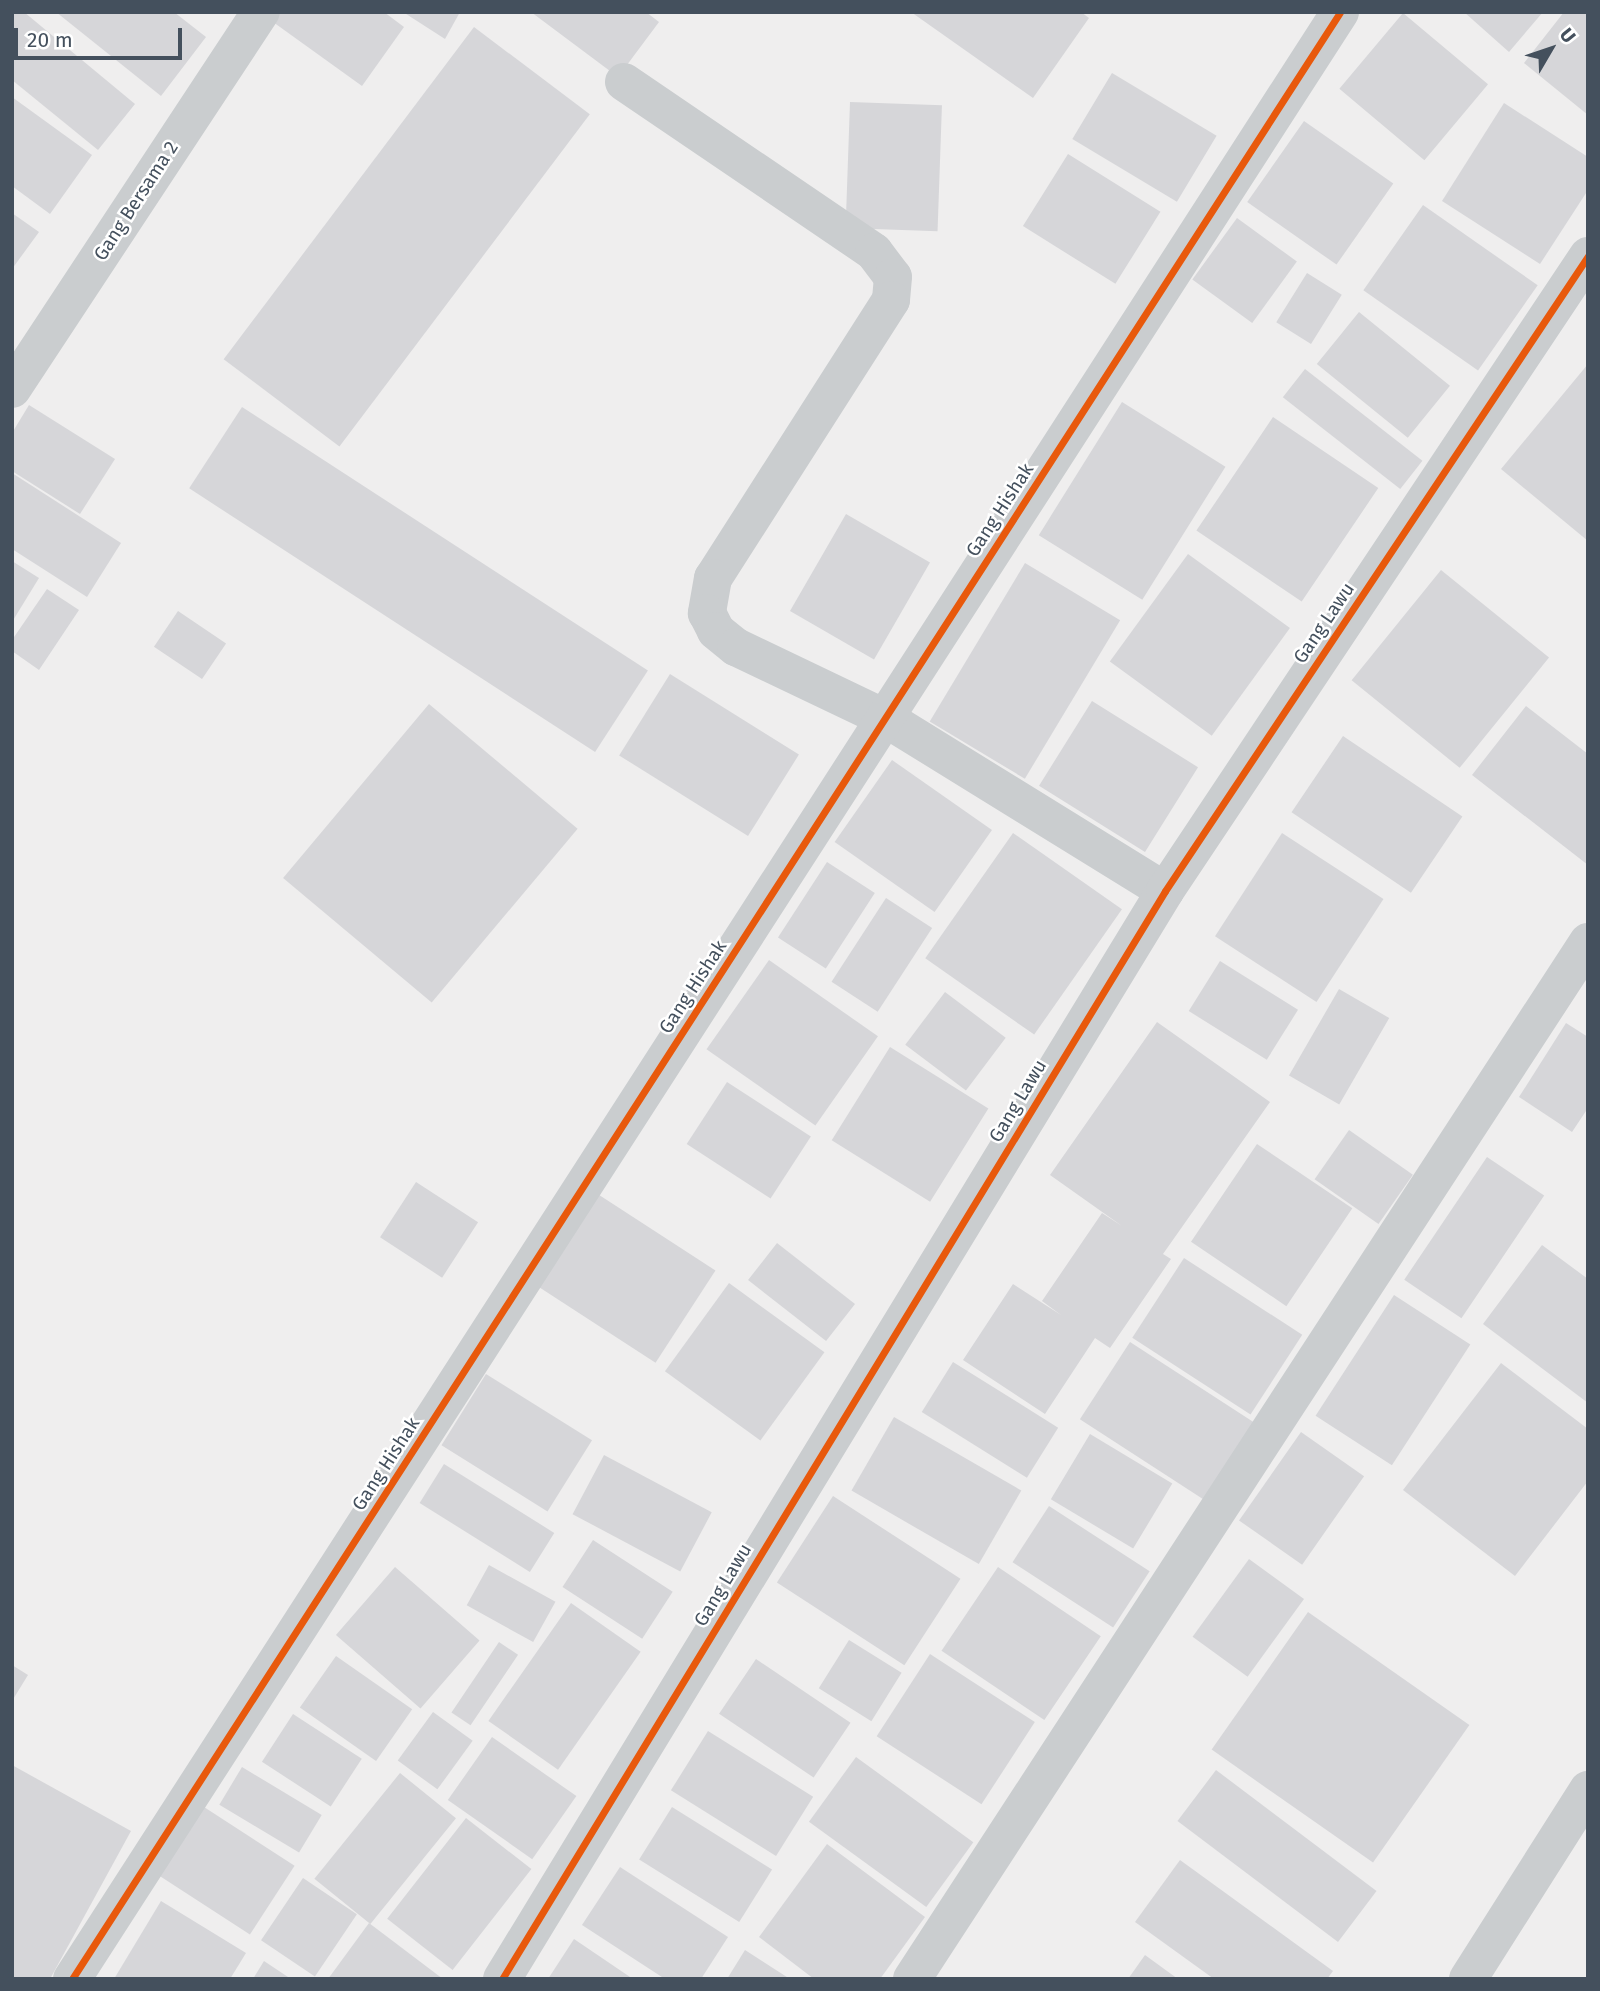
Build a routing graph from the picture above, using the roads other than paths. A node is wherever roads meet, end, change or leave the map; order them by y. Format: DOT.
graph roads {
  1 [pos="261,12"];
  2 [pos="1340,12"];
  3 [pos="624,82"];
  4 [pos="1588,256"];
  5 [pos="12,389"];
  6 [pos="885,718"];
  7 [pos="1165,891"];
  8 [pos="1588,942"];
  9 [pos="1588,1790"];
  10 [pos="72,1979"];
  11 [pos="502,1979"];
  12 [pos="912,1979"];
  13 [pos="1468,1979"];
  1 -- 5 [label="street, Gang Bersama 2"];
  2 -- 6 [label="street, Gang Hishak"];
  3 -- 6 [label="street"];
  4 -- 7 [label="street, Gang Lawu"];
  6 -- 7 [label="street"];
  6 -- 10 [label="street, Gang Hishak"];
  7 -- 11 [label="street, Gang Lawu"];
  8 -- 12 [label="street"];
  9 -- 13 [label="street"];
}
